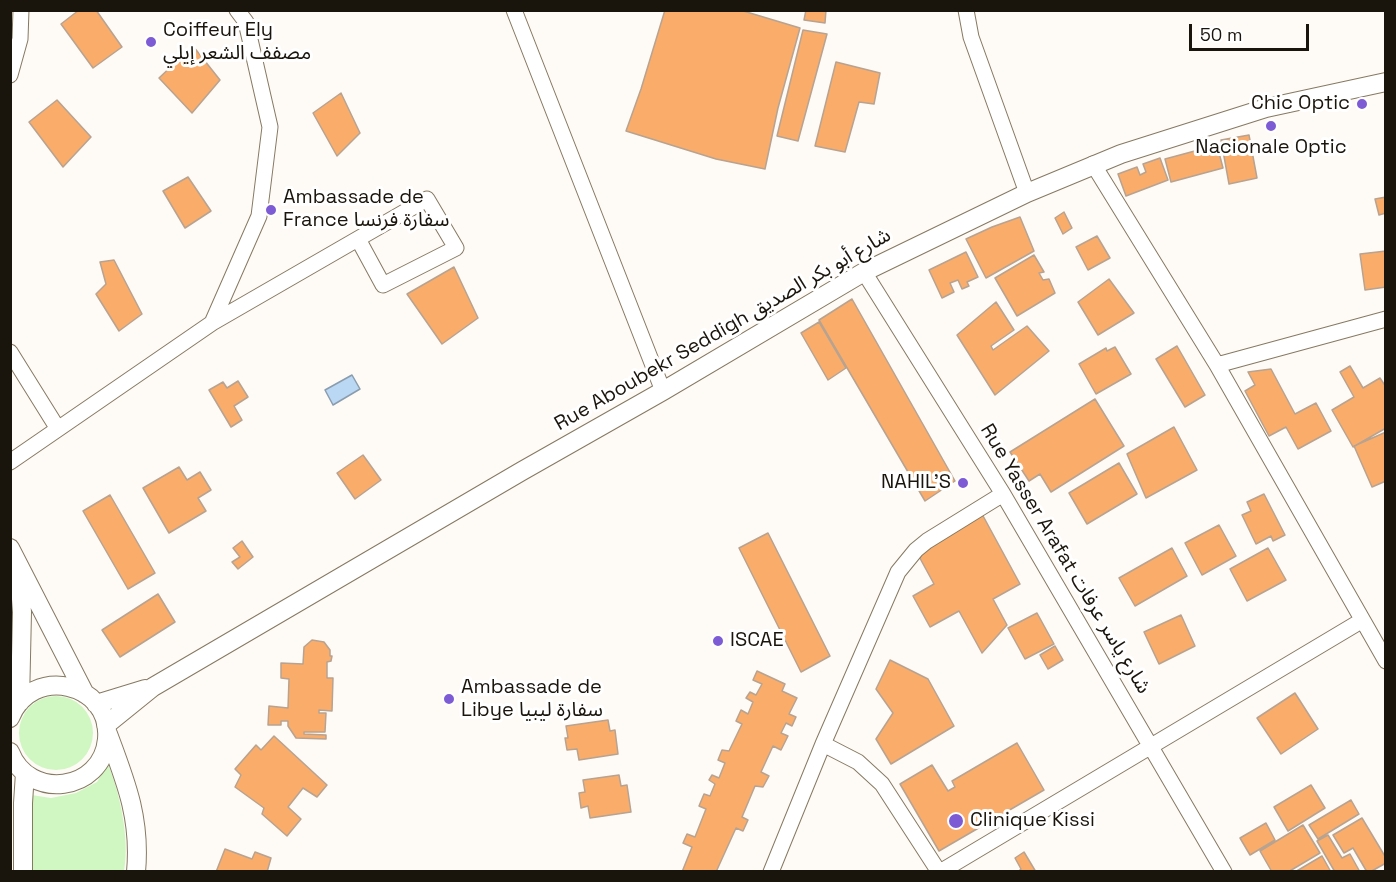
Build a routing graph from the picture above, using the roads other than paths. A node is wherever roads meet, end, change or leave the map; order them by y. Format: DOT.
graph roads {
  1 [pos="21,10"];
  2 [pos="237,10"];
  3 [pos="514,10"];
  4 [pos="966,10"];
  5 [pos="10,75"];
  6 [pos="1386,82"];
  7 [pos="1094,164"];
  8 [pos="1027,193"];
  9 [pos="358,239"];
  10 [pos="864,272"];
  11 [pos="1386,319"];
  12 [pos="212,323"];
  13 [pos="10,352"];
  14 [pos="1217,365"];
  15 [pos="663,391"];
  16 [pos="58,429"];
  17 [pos="10,462"];
  18 [pos="1004,494"];
  19 [pos="14,555"];
  20 [pos="1361,621"];
  21 [pos="1386,661"];
  22 [pos="153,687"];
  23 [pos="90,699"];
  24 [pos="20,702"];
  25 [pos="10,718"];
  26 [pos="106,727"];
  27 [pos="823,744"];
  28 [pos="1152,746"];
  29 [pos="10,752"];
  30 [pos="19,773"];
  31 [pos="24,872"];
  32 [pos="136,872"];
  33 [pos="771,872"];
  34 [pos="939,872"];
  35 [pos="1224,872"];
  1 -- 5 [label="street"];
  2 -- 12 [label="street"];
  3 -- 15 [label="street"];
  4 -- 8 [label="street"];
  6 -- 7 [label="street, Rue Aboubekr Seddigh شارع أبو بكر الصديق"];
  7 -- 8 [label="street, Rue Aboubekr Seddigh شارع أبو بكر الصديق"];
  7 -- 14 [label="street"];
  8 -- 10 [label="street, Rue Aboubekr Seddigh شارع أبو بكر الصديق"];
  9 -- 9 [label="street"];
  9 -- 12 [label="street"];
  10 -- 15 [label="street, Rue Aboubekr Seddigh شارع أبو بكر الصديق"];
  10 -- 18 [label="street, Rue Yasser Arafat شارع ياسر عرفات"];
  11 -- 14 [label="street"];
  12 -- 16 [label="street"];
  13 -- 16 [label="street"];
  14 -- 20 [label="street"];
  15 -- 22 [label="street, Rue Aboubekr Seddigh شارع أبو بكر الصديق"];
  16 -- 17 [label="street"];
  18 -- 27 [label="street"];
  18 -- 28 [label="street, Rue Yasser Arafat شارع ياسر عرفات"];
  19 -- 23 [label="street"];
  19 -- 24 [label="street"];
  20 -- 21 [label="street"];
  20 -- 28 [label="street"];
  22 -- 23 [label="street, Rue Aboubekr Seddigh شارع أبو بكر الصديق"];
  22 -- 26 [label="street, Rue Aboubekr Seddigh شارع أبو بكر الصديق"];
  23 -- 24 [label="street"];
  23 -- 26 [label="street"];
  24 -- 25 [label="street"];
  26 -- 30 [label="street"];
  26 -- 32 [label="street"];
  27 -- 33 [label="street"];
  27 -- 34 [label="street"];
  28 -- 34 [label="street"];
  28 -- 35 [label="street, Rue Yasser Arafat شارع ياسر عرفات"];
  29 -- 30 [label="street"];
  30 -- 31 [label="street"];
}
